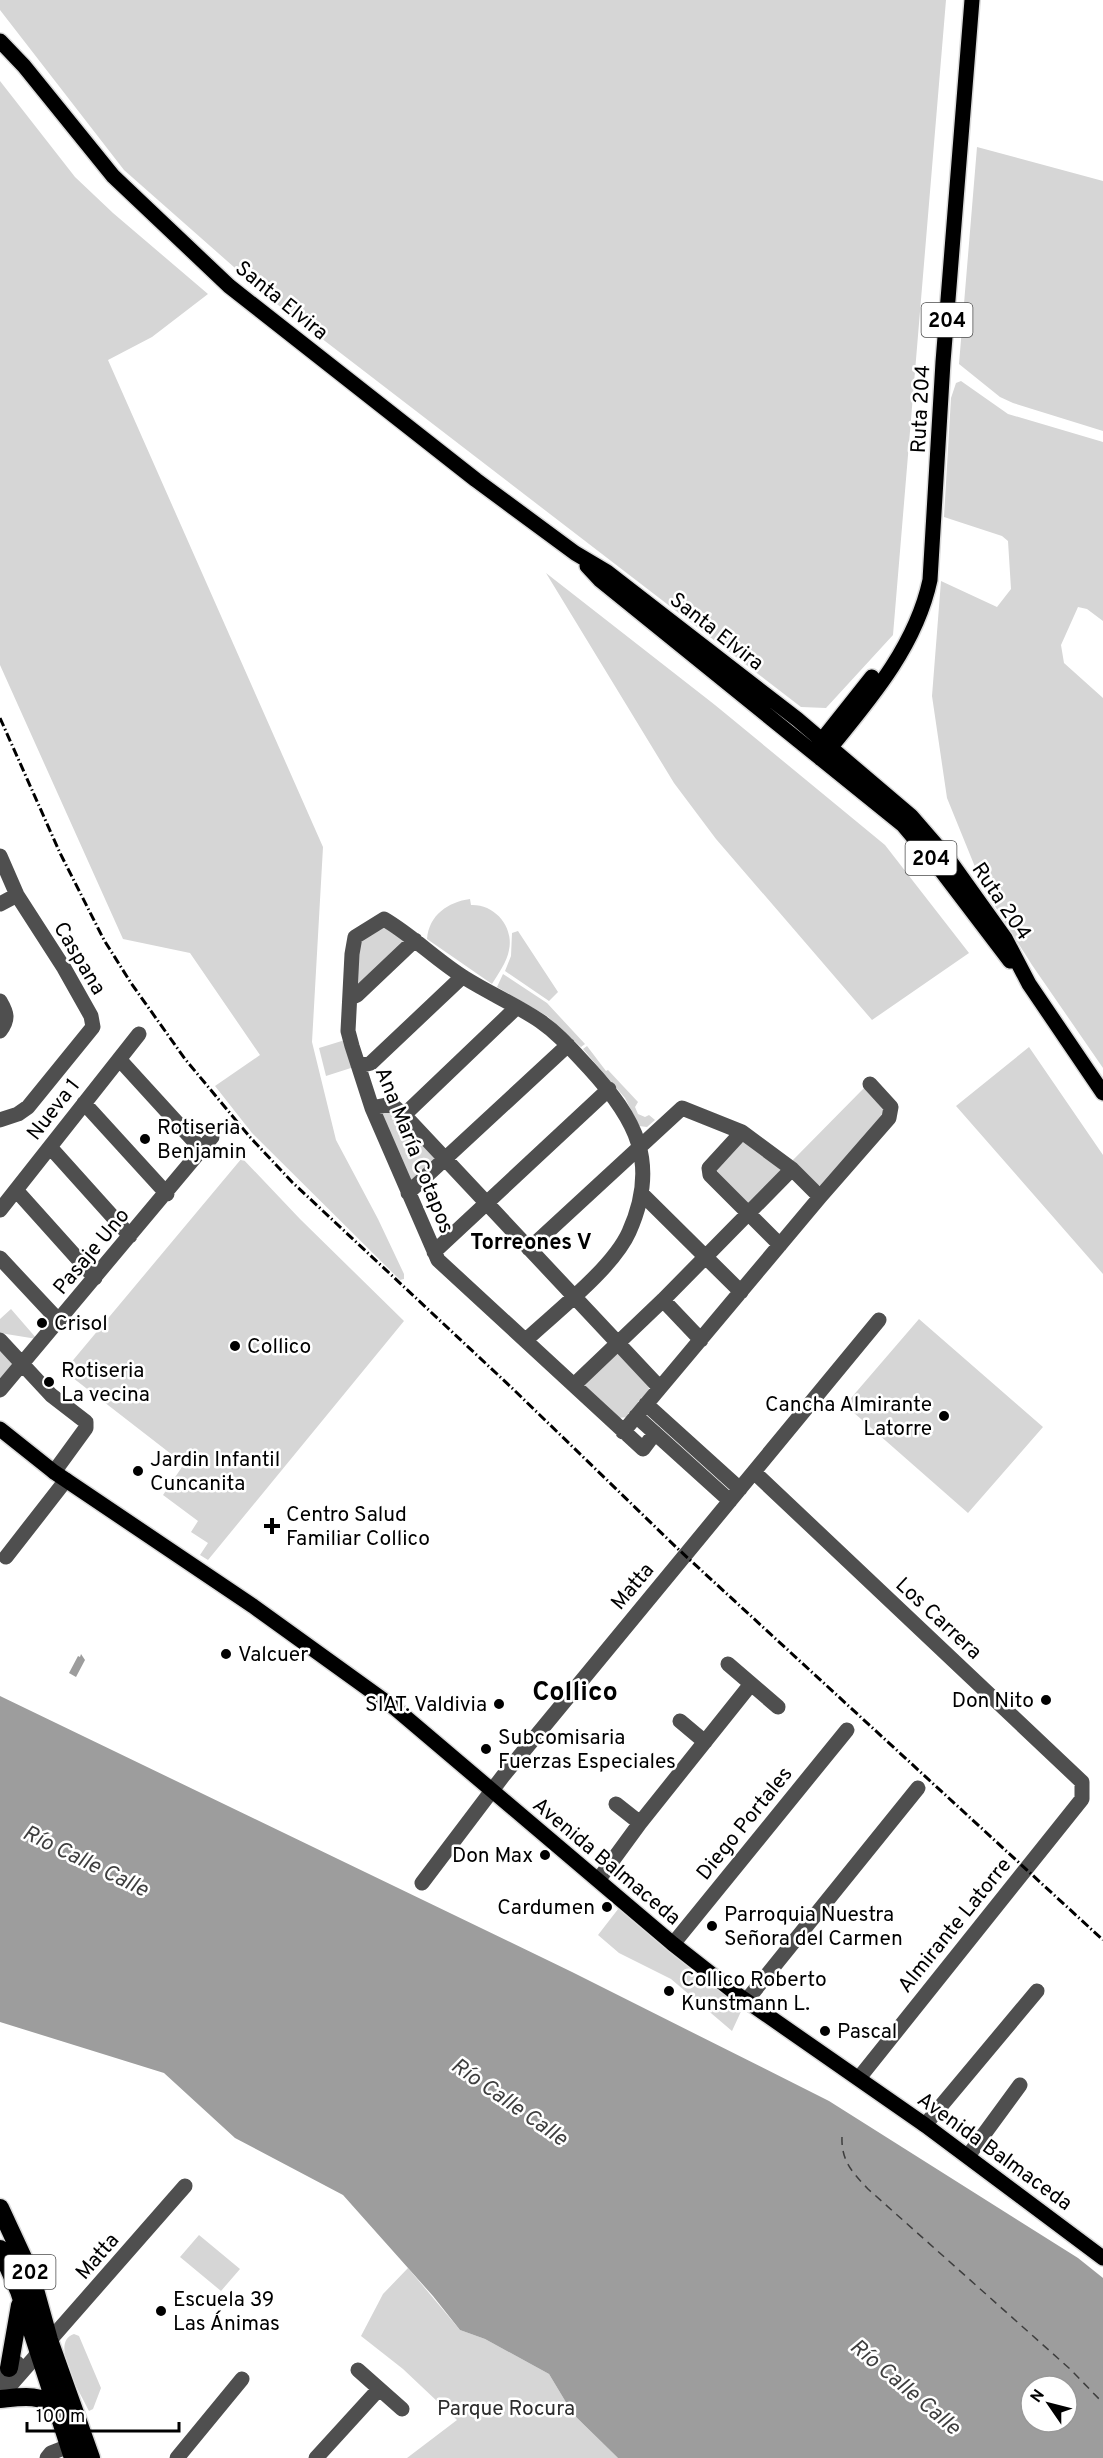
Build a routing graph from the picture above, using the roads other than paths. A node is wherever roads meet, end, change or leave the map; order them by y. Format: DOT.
graph roads {
  1 [pos="972,0"];
  2 [pos="0,40"];
  3 [pos="575,553"];
  4 [pos="908,637"];
  5 [pos="846,708"];
  6 [pos="797,719"];
  7 [pos="844,729"];
  8 [pos="827,743"];
  9 [pos="817,755"];
  10 [pos="857,768"];
  11 [pos="0,856"];
  12 [pos="17,895"];
  13 [pos="0,904"];
  14 [pos="415,940"];
  15 [pos="462,977"];
  16 [pos="1029,984"];
  17 [pos="350,998"];
  18 [pos="0,1001"];
  19 [pos="516,1008"];
  20 [pos="0,1030"];
  21 [pos="139,1034"];
  22 [pos="568,1045"];
  23 [pos="119,1059"];
  24 [pos="359,1066"];
  25 [pos="870,1084"];
  26 [pos="609,1089"];
  27 [pos="1103,1092"];
  28 [pos="84,1103"];
  29 [pos="372,1108"];
  30 [pos="404,1115"];
  31 [pos="0,1120"];
  32 [pos="742,1132"];
  33 [pos="212,1137"];
  34 [pos="640,1144"];
  35 [pos="50,1147"];
  36 [pos="202,1150"];
  37 [pos="445,1160"];
  38 [pos="792,1169"];
  39 [pos="16,1190"];
  40 [pos="408,1193"];
  41 [pos="641,1193"];
  42 [pos="167,1194"];
  43 [pos="820,1197"];
  44 [pos="486,1204"];
  45 [pos="0,1210"];
  46 [pos="748,1214"];
  47 [pos="130,1236"];
  48 [pos="780,1245"];
  49 [pos="529,1249"];
  50 [pos="434,1252"];
  51 [pos="706,1257"];
  52 [pos="0,1258"];
  53 [pos="95,1278"];
  54 [pos="741,1292"];
  55 [pos="574,1295"];
  56 [pos="663,1300"];
  57 [pos="879,1320"];
  58 [pos="59,1321"];
  59 [pos="0,1340"];
  60 [pos="526,1340"];
  61 [pos="701,1340"];
  62 [pos="617,1342"];
  63 [pos="22,1364"];
  64 [pos="574,1385"];
  65 [pos="659,1387"];
  66 [pos="0,1390"];
  67 [pos="646,1404"];
  68 [pos="636,1416"];
  69 [pos="0,1429"];
  70 [pos="623,1432"];
  71 [pos="656,1433"];
  72 [pos="754,1472"];
  73 [pos="60,1476"];
  74 [pos="735,1495"];
  75 [pos="6,1557"];
  76 [pos="728,1664"];
  77 [pos="751,1684"];
  78 [pos="778,1707"];
  79 [pos="680,1721"];
  80 [pos="848,1730"];
  81 [pos="705,1742"];
  82 [pos="918,1788"];
  83 [pos="492,1790"];
  84 [pos="1082,1799"];
  85 [pos="616,1804"];
  86 [pos="640,1823"];
  87 [pos="599,1880"];
  88 [pos="422,1883"];
  89 [pos="673,1944"];
  90 [pos="1037,1991"];
  91 [pos="746,2001"];
  92 [pos="859,2078"];
  93 [pos="1020,2085"];
  94 [pos="925,2126"];
  95 [pos="968,2156"];
  96 [pos="185,2186"];
  97 [pos="0,2208"];
  98 [pos="0,2249"];
  99 [pos="1103,2258"];
  100 [pos="19,2291"];
  101 [pos="44,2346"];
  102 [pos="358,2370"];
  103 [pos="5,2373"];
  104 [pos="242,2379"];
  105 [pos="379,2389"];
  106 [pos="0,2398"];
  107 [pos="57,2408"];
  108 [pos="402,2409"];
  109 [pos="71,2452"];
  110 [pos="47,2458"];
  111 [pos="91,2458"];
  112 [pos="177,2458"];
  113 [pos="316,2458"];
  1 -- 4 [label="main road, Ruta 204 / 204"];
  2 -- 3 [label="main road, Santa Elvira"];
  3 -- 6 [label="main road, Santa Elvira"];
  3 -- 9 [label="main road, Santa Elvira"];
  4 -- 5 [label="main road, Ruta 204 / 204"];
  4 -- 7 [label="main road, Ruta 204 / 204"];
  5 -- 6 [label="main road"];
  5 -- 8 [label="main road, Ruta 204 / 204"];
  6 -- 8 [label="main road, Santa Elvira"];
  7 -- 8 [label="main road, Ruta 204 / 204"];
  7 -- 10 [label="main road"];
  8 -- 9 [label="main road, Ruta 204 / 204"];
  8 -- 10 [label="main road, Ruta 204 / 204"];
  9 -- 16 [label="main road, Ruta 204 / 204"];
  10 -- 16 [label="main road, Ruta 204 / 204"];
  11 -- 12 [label="street, Caspana"];
  12 -- 13 [label="street"];
  12 -- 31 [label="street, Caspana"];
  14 -- 15 [label="street"];
  14 -- 17 [label="street"];
  14 -- 17 [label="street, Ana María Cotapos"];
  15 -- 19 [label="street"];
  15 -- 24 [label="street"];
  16 -- 27 [label="main road, Ruta 204 / 204"];
  17 -- 24 [label="street, Ana María Cotapos"];
  18 -- 20 [label="street"];
  19 -- 22 [label="street"];
  19 -- 30 [label="street"];
  21 -- 23 [label="street, Nueva 1"];
  22 -- 26 [label="street"];
  22 -- 37 [label="street"];
  23 -- 28 [label="street, Nueva 1"];
  23 -- 36 [label="street"];
  24 -- 29 [label="street, Ana María Cotapos"];
  25 -- 43 [label="street"];
  26 -- 34 [label="street"];
  26 -- 44 [label="street"];
  28 -- 35 [label="street, Nueva 1"];
  28 -- 42 [label="street"];
  29 -- 30 [label="street"];
  29 -- 40 [label="street, Ana María Cotapos"];
  30 -- 37 [label="street"];
  32 -- 34 [label="street"];
  32 -- 38 [label="street"];
  32 -- 46 [label="street"];
  33 -- 36 [label="street, Pasaje Uno"];
  34 -- 41 [label="street"];
  34 -- 49 [label="street"];
  35 -- 39 [label="street, Nueva 1"];
  35 -- 47 [label="street"];
  36 -- 42 [label="street, Pasaje Uno"];
  37 -- 40 [label="street"];
  37 -- 44 [label="street"];
  38 -- 43 [label="street"];
  38 -- 46 [label="street"];
  39 -- 45 [label="street, Nueva 1"];
  39 -- 53 [label="street"];
  40 -- 50 [label="street, Ana María Cotapos"];
  41 -- 51 [label="street"];
  41 -- 55 [label="street"];
  42 -- 47 [label="street, Pasaje Uno"];
  43 -- 48 [label="street"];
  44 -- 49 [label="street"];
  44 -- 50 [label="street"];
  46 -- 48 [label="street"];
  46 -- 51 [label="street"];
  47 -- 53 [label="street, Pasaje Uno"];
  48 -- 54 [label="street"];
  49 -- 55 [label="street"];
  50 -- 60 [label="street, Ana María Cotapos"];
  51 -- 54 [label="street"];
  51 -- 56 [label="street"];
  52 -- 58 [label="street"];
  53 -- 58 [label="street, Pasaje Uno"];
  54 -- 61 [label="street"];
  55 -- 60 [label="street"];
  55 -- 62 [label="street"];
  56 -- 61 [label="street"];
  56 -- 62 [label="street"];
  57 -- 72 [label="street, Matta"];
  58 -- 63 [label="street, Pasaje Uno"];
  59 -- 63 [label="street"];
  60 -- 64 [label="street, Ana María Cotapos"];
  61 -- 65 [label="street"];
  62 -- 64 [label="street"];
  62 -- 65 [label="street"];
  63 -- 66 [label="street, Pasaje Uno"];
  63 -- 73 [label="street"];
  64 -- 70 [label="street, Ana María Cotapos"];
  65 -- 67 [label="street"];
  67 -- 68 [label="street"];
  67 -- 74 [label="street"];
  68 -- 70 [label="street"];
  68 -- 71 [label="street"];
  69 -- 73 [label="main road, Avenida Balmaceda"];
  70 -- 71 [label="street, Ana María Cotapos"];
  71 -- 74 [label="street"];
  72 -- 74 [label="street, Matta"];
  72 -- 84 [label="street, Los Carrera"];
  73 -- 75 [label="street"];
  73 -- 83 [label="main road, Avenida Balmaceda"];
  74 -- 83 [label="street, Matta"];
  76 -- 77 [label="street"];
  77 -- 78 [label="street"];
  77 -- 81 [label="street"];
  79 -- 81 [label="street"];
  80 -- 89 [label="street, Diego Portales"];
  81 -- 86 [label="street"];
  82 -- 91 [label="street"];
  83 -- 87 [label="main road, Avenida Balmaceda"];
  83 -- 88 [label="street, Matta"];
  84 -- 92 [label="street, Almirante Latorre"];
  85 -- 86 [label="street"];
  86 -- 87 [label="street"];
  87 -- 89 [label="main road, Avenida Balmaceda"];
  89 -- 91 [label="main road, Avenida Balmaceda"];
  90 -- 94 [label="street"];
  91 -- 92 [label="main road, Avenida Balmaceda"];
  92 -- 94 [label="main road, Avenida Balmaceda"];
  93 -- 95 [label="street"];
  94 -- 95 [label="main road, Avenida Balmaceda"];
  95 -- 99 [label="main road, Avenida Balmaceda"];
  96 -- 101 [label="street, Matta"];
  97 -- 101 [label="highway, 202"];
  98 -- 100 [label="highway, 202"];
  100 -- 101 [label="highway, 202"];
  100 -- 103 [label="highway"];
  101 -- 103 [label="street, Matta"];
  101 -- 106 [label="street, Matta"];
  101 -- 107 [label="highway, 202"];
  101 -- 111 [label="highway, 202"];
  102 -- 105 [label="street"];
  104 -- 112 [label="street"];
  105 -- 108 [label="street"];
  105 -- 113 [label="street"];
  106 -- 107 [label="highway"];
  107 -- 109 [label="highway, 202"];
  109 -- 110 [label="street"];
}
